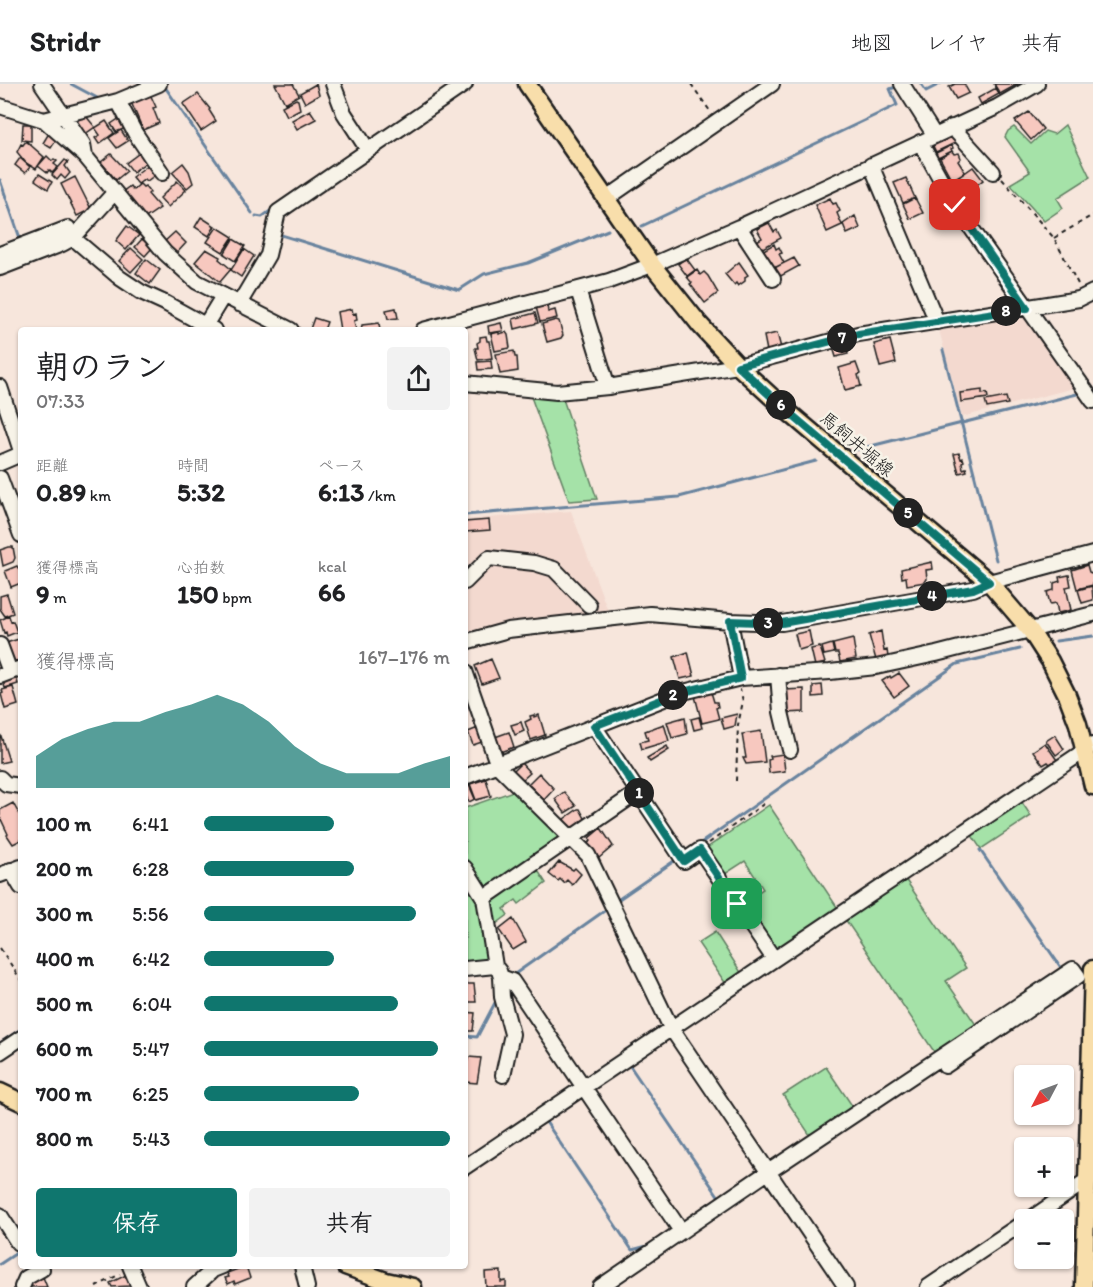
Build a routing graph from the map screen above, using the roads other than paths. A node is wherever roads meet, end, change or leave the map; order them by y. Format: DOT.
graph roads {
  1 [pos="42,84"];
  2 [pos="159,84"];
  3 [pos="333,84"];
  4 [pos="465,84"];
  5 [pos="526,84"];
  6 [pos="772,84"];
  7 [pos="902,84"];
  8 [pos="1037,84"];
  9 [pos="118,101"];
  10 [pos="0,106"];
  11 [pos="63,115"];
  12 [pos="44,120"];
  13 [pos="952,127"];
  14 [pos="935,136"];
  15 [pos="920,142"];
  16 [pos="368,150"];
  17 [pos="85,156"];
  18 [pos="871,165"];
  19 [pos="993,172"];
  20 [pos="162,173"];
  21 [pos="114,193"];
  22 [pos="606,198"];
  23 [pos="739,227"];
  24 [pos="73,238"];
  25 [pos="0,254"];
  26 [pos="652,265"];
  27 [pos="0,268"];
  28 [pos="773,279"];
  29 [pos="578,290"];
  30 [pos="1088,294"];
  31 [pos="223,296"];
  32 [pos="239,304"];
  33 [pos="1027,308"];
  34 [pos="937,322"];
  35 [pos="210,327"];
  36 [pos="285,327"];
  37 [pos="435,327"];
  38 [pos="738,366"];
  39 [pos="468,383"];
  40 [pos="0,387"];
  41 [pos="608,387"];
  42 [pos="1093,401"];
  43 [pos="18,444"];
  44 [pos="18,454"];
  45 [pos="0,463"];
  46 [pos="0,478"];
  47 [pos="18,527"];
  48 [pos="1093,554"];
  49 [pos="468,579"];
  50 [pos="989,582"];
  51 [pos="589,605"];
  52 [pos="1093,614"];
  53 [pos="730,621"];
  54 [pos="1030,630"];
  55 [pos="468,641"];
  56 [pos="0,645"];
  57 [pos="10,672"];
  58 [pos="778,675"];
  59 [pos="739,679"];
  60 [pos="468,680"];
  61 [pos="594,726"];
  62 [pos="790,750"];
  63 [pos="1089,753"];
  64 [pos="498,766"];
  65 [pos="468,776"];
  66 [pos="0,778"];
  67 [pos="18,786"];
  68 [pos="1093,786"];
  69 [pos="638,792"];
  70 [pos="571,838"];
  71 [pos="468,872"];
  72 [pos="484,898"];
  73 [pos="774,959"];
  74 [pos="468,969"];
  75 [pos="1093,969"];
  76 [pos="498,972"];
  77 [pos="1076,972"];
  78 [pos="671,1028"];
  79 [pos="18,1040"];
  80 [pos="0,1052"];
  81 [pos="945,1066"];
  82 [pos="503,1075"];
  83 [pos="584,1087"];
  84 [pos="0,1092"];
  85 [pos="18,1101"];
  86 [pos="468,1165"];
  87 [pos="768,1172"];
  88 [pos="1090,1179"];
  89 [pos="1045,1209"];
  90 [pos="0,1215"];
  91 [pos="1014,1229"];
  92 [pos="681,1231"];
  93 [pos="18,1243"];
  94 [pos="42,1269"];
  95 [pos="131,1269"];
  96 [pos="216,1269"];
  97 [pos="303,1269"];
  98 [pos="353,1269"];
  99 [pos="22,1286"];
  100 [pos="139,1287"];
  101 [pos="194,1287"];
  102 [pos="307,1287"];
  103 [pos="413,1287"];
  104 [pos="600,1287"];
  105 [pos="846,1287"];
  106 [pos="928,1287"];
  107 [pos="1084,1287"];
  1 -- 11 [label="street"];
  2 -- 9 [label="street"];
  3 -- 16 [label="street"];
  4 -- 16 [label="street"];
  5 -- 22 [label="main road, 馬飼井堀線"];
  6 -- 22 [label="street"];
  7 -- 14 [label="street"];
  8 -- 13 [label="street"];
  9 -- 11 [label="street"];
  9 -- 20 [label="street"];
  10 -- 12 [label="street"];
  11 -- 12 [label="street"];
  11 -- 17 [label="street"];
  12 -- 17 [label="street"];
  13 -- 14 [label="street"];
  13 -- 19 [label="street"];
  14 -- 15 [label="street"];
  15 -- 18 [label="street"];
  15 -- 33 [label="street"];
  16 -- 32 [label="street"];
  17 -- 21 [label="street"];
  18 -- 23 [label="street"];
  18 -- 34 [label="street"];
  21 -- 24 [label="street"];
  21 -- 31 [label="street"];
  22 -- 26 [label="main road, 馬飼井堀線"];
  23 -- 26 [label="street"];
  23 -- 28 [label="street"];
  24 -- 25 [label="street"];
  24 -- 27 [label="street"];
  24 -- 35 [label="street"];
  26 -- 29 [label="street"];
  26 -- 38 [label="main road, 馬飼井堀線"];
  29 -- 37 [label="street"];
  29 -- 41 [label="street"];
  30 -- 33 [label="street"];
  31 -- 32 [label="street"];
  31 -- 35 [label="street"];
  32 -- 36 [label="street"];
  33 -- 34 [label="street"];
  33 -- 42 [label="street"];
  34 -- 38 [label="street"];
  38 -- 41 [label="street"];
  38 -- 50 [label="main road, 馬飼井堀線"];
  39 -- 41 [label="street"];
  40 -- 43 [label="street"];
  44 -- 45 [label="street"];
  46 -- 47 [label="street"];
  48 -- 50 [label="street"];
  49 -- 51 [label="street"];
  50 -- 53 [label="street"];
  50 -- 54 [label="main road, 馬飼井堀線"];
  52 -- 54 [label="street"];
  53 -- 55 [label="street"];
  53 -- 59 [label="street"];
  54 -- 58 [label="street"];
  54 -- 63 [label="main road, 馬飼井堀線"];
  56 -- 57 [label="street"];
  58 -- 59 [label="street"];
  58 -- 62 [label="street"];
  59 -- 61 [label="street"];
  60 -- 64 [label="street"];
  61 -- 64 [label="street"];
  61 -- 69 [label="street"];
  63 -- 68 [label="main road, 馬飼井堀線"];
  63 -- 73 [label="street"];
  64 -- 65 [label="street"];
  64 -- 70 [label="street"];
  66 -- 67 [label="street"];
  69 -- 70 [label="street"];
  69 -- 73 [label="street"];
  70 -- 72 [label="street"];
  70 -- 78 [label="street"];
  71 -- 72 [label="street"];
  72 -- 76 [label="street"];
  73 -- 78 [label="street"];
  74 -- 76 [label="street"];
  75 -- 77 [label="street"];
  75 -- 88 [label="main road"];
  76 -- 82 [label="street"];
  76 -- 83 [label="street"];
  77 -- 81 [label="street"];
  77 -- 87 [label="street"];
  78 -- 83 [label="street"];
  78 -- 87 [label="street"];
  79 -- 80 [label="street"];
  83 -- 86 [label="street"];
  83 -- 92 [label="street"];
  84 -- 85 [label="main road"];
  87 -- 92 [label="street"];
  87 -- 105 [label="street"];
  88 -- 89 [label="street"];
  88 -- 107 [label="main road"];
  90 -- 93 [label="street"];
  91 -- 106 [label="street"];
  92 -- 104 [label="street"];
  94 -- 99 [label="street"];
  95 -- 100 [label="street"];
  96 -- 101 [label="street"];
  97 -- 102 [label="street"];
  98 -- 103 [label="main road"];
}
